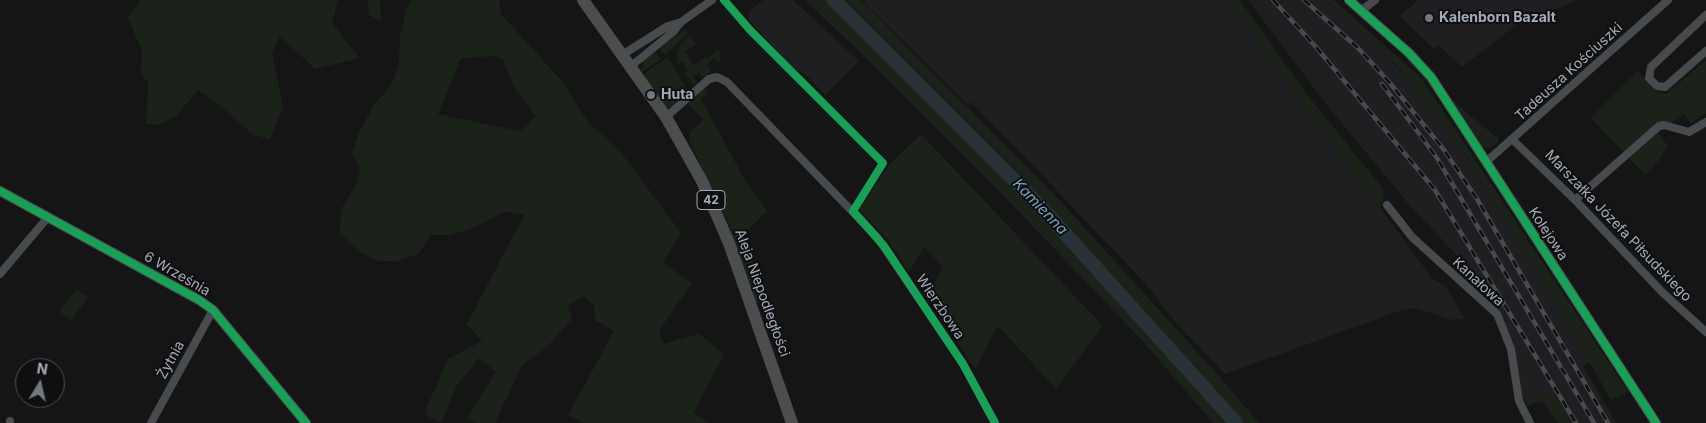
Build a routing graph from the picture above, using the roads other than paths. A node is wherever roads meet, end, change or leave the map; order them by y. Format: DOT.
graph roads {
  1 [pos="583,0"];
  2 [pos="712,0"];
  3 [pos="1349,0"];
  4 [pos="1375,0"];
  5 [pos="1668,0"];
  6 [pos="1361,11"];
  7 [pos="1706,15"];
  8 [pos="681,22"];
  9 [pos="1706,52"];
  10 [pos="622,55"];
  11 [pos="630,67"];
  12 [pos="666,117"];
  13 [pos="1706,122"];
  14 [pos="1512,139"];
  15 [pos="1486,162"];
  16 [pos="0,191"];
  17 [pos="1574,200"];
  18 [pos="1387,205"];
  19 [pos="48,217"];
  20 [pos="0,274"];
  21 [pos="213,310"];
  22 [pos="1706,332"];
  23 [pos="151,423"];
  24 [pos="306,423"];
  25 [pos="792,423"];
  26 [pos="995,423"];
  27 [pos="1530,423"];
  28 [pos="1656,423"];
  1 -- 10 [label="main road, Aleja Niepodległości / 42"];
  2 -- 8 [label="street"];
  3 -- 6 [label="street"];
  4 -- 6 [label="street"];
  5 -- 14 [label="street, Tadeusza Kościuszki"];
  6 -- 15 [label="street, Kolejowa"];
  7 -- 9 [label="street"];
  8 -- 10 [label="street"];
  8 -- 11 [label="street"];
  10 -- 11 [label="main road, Aleja Niepodległości / 42"];
  11 -- 12 [label="main road, Aleja Niepodległości / 42"];
  12 -- 25 [label="main road, Aleja Niepodległości / 42"];
  12 -- 26 [label="street, Wierzbowa"];
  13 -- 17 [label="street"];
  14 -- 15 [label="street, Tadeusza Kościuszki"];
  14 -- 17 [label="street, Marszałka Józefa Piłsudskiego"];
  15 -- 28 [label="street, Kolejowa"];
  16 -- 19 [label="street, 6 Września"];
  17 -- 22 [label="street, Marszałka Józefa Piłsudskiego"];
  18 -- 27 [label="street, Kanałowa"];
  19 -- 20 [label="street"];
  19 -- 21 [label="street, 6 Września"];
  21 -- 23 [label="street, Żytnia"];
  21 -- 24 [label="street, 6 Września"];
}
